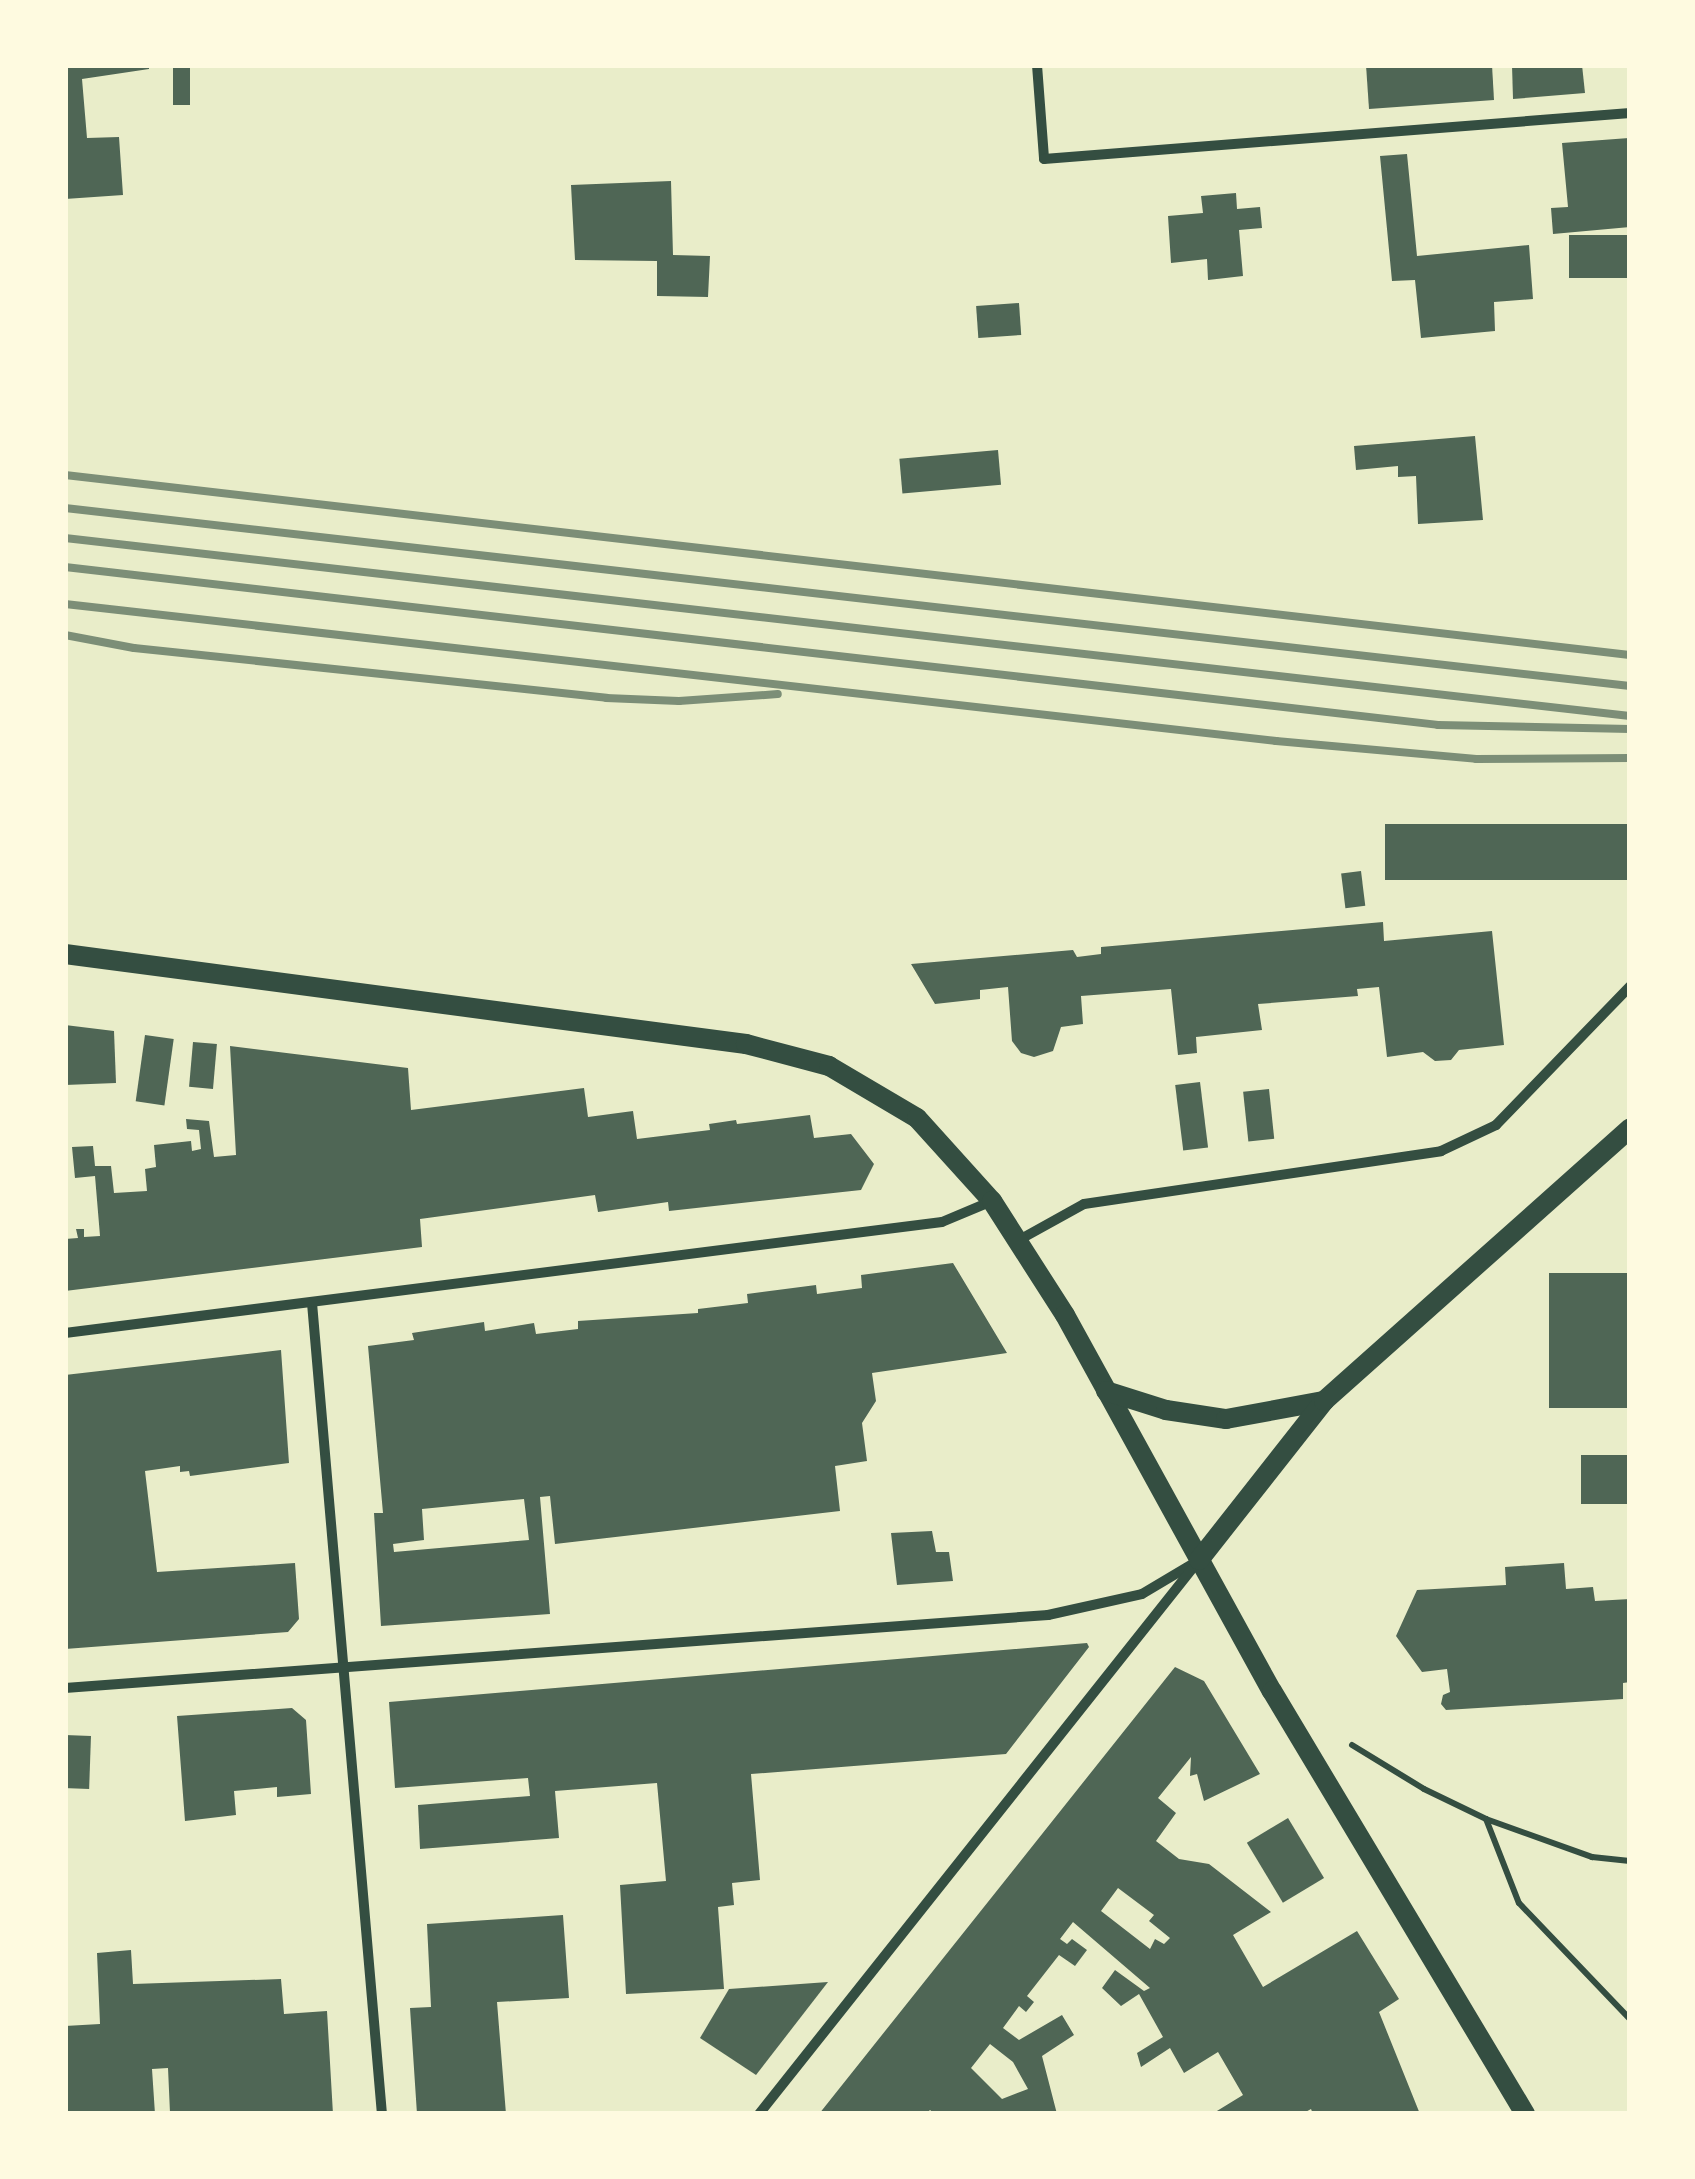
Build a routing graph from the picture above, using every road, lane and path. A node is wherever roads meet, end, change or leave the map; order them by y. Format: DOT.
graph roads {
  1 [pos="1037,65"];
  2 [pos="1630,113"];
  3 [pos="65,954"];
  4 [pos="1630,986"];
  5 [pos="1630,1128"];
  6 [pos="992,1200"];
  7 [pos="1019,1240"];
  8 [pos="312,1303"];
  9 [pos="65,1333"];
  10 [pos="1106,1391"];
  11 [pos="1324,1402"];
  12 [pos="1198,1560"];
  13 [pos="342,1668"];
  14 [pos="65,1688"];
  15 [pos="1380,1764"];
  16 [pos="1486,1819"];
  17 [pos="1630,1861"];
  18 [pos="1630,2019"];
  19 [pos="382,2114"];
  20 [pos="759,2114"];
  21 [pos="1524,2114"];
  1 -- 2 [label="street"];
  3 -- 6 [label="main road"];
  4 -- 7 [label="street"];
  5 -- 11 [label="main road"];
  6 -- 7 [label="main road"];
  6 -- 8 [label="street"];
  7 -- 10 [label="main road"];
  8 -- 9 [label="street"];
  8 -- 13 [label="street"];
  10 -- 11 [label="main road"];
  10 -- 12 [label="main road"];
  11 -- 12 [label="main road"];
  12 -- 13 [label="street"];
  12 -- 20 [label="street"];
  12 -- 21 [label="main road"];
  13 -- 14 [label="street"];
  13 -- 19 [label="street"];
  15 -- 16 [label="path"];
  16 -- 17 [label="path"];
  16 -- 18 [label="path"];
}
